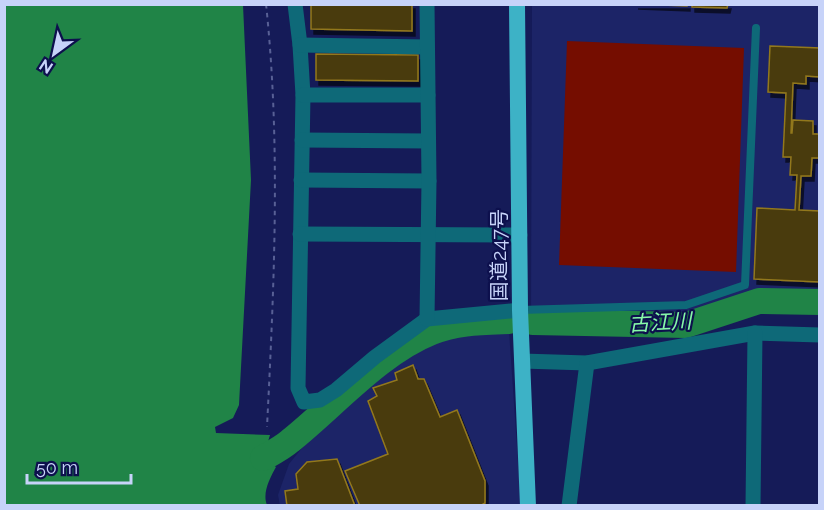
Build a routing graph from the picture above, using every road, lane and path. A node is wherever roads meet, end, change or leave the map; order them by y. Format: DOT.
graph roads {
  1 [pos="266,4"];
  2 [pos="295,4"];
  3 [pos="427,4"];
  4 [pos="517,4"];
  5 [pos="756,28"];
  6 [pos="300,45"];
  7 [pos="427,47"];
  8 [pos="303,94"];
  9 [pos="428,95"];
  10 [pos="302,140"];
  11 [pos="428,141"];
  12 [pos="301,180"];
  13 [pos="429,181"];
  14 [pos="300,234"];
  15 [pos="520,235"];
  16 [pos="428,236"];
  17 [pos="520,310"];
  18 [pos="427,319"];
  19 [pos="755,333"];
  20 [pos="819,335"];
  21 [pos="522,362"];
  22 [pos="587,363"];
  23 [pos="267,427"];
  24 [pos="528,506"];
  25 [pos="569,506"];
  26 [pos="753,506"];
  1 -- 23 [label="path"];
  2 -- 6 [label="street"];
  3 -- 7 [label="street"];
  4 -- 15 [label="highway, 国道247号"];
  5 -- 17 [label="lane"];
  6 -- 7 [label="street"];
  6 -- 8 [label="street"];
  7 -- 9 [label="street"];
  8 -- 9 [label="street"];
  8 -- 10 [label="street"];
  9 -- 11 [label="street"];
  10 -- 11 [label="street"];
  10 -- 12 [label="street"];
  11 -- 13 [label="street"];
  12 -- 13 [label="street"];
  12 -- 14 [label="street"];
  13 -- 16 [label="street"];
  14 -- 16 [label="street"];
  14 -- 18 [label="street"];
  15 -- 16 [label="street"];
  15 -- 17 [label="highway, 国道247号"];
  16 -- 18 [label="street"];
  17 -- 18 [label="street"];
  17 -- 21 [label="highway, 国道247号"];
  19 -- 20 [label="street"];
  19 -- 22 [label="street"];
  19 -- 26 [label="street"];
  21 -- 22 [label="street"];
  21 -- 24 [label="highway, 国道247号"];
  22 -- 25 [label="street"];
}
